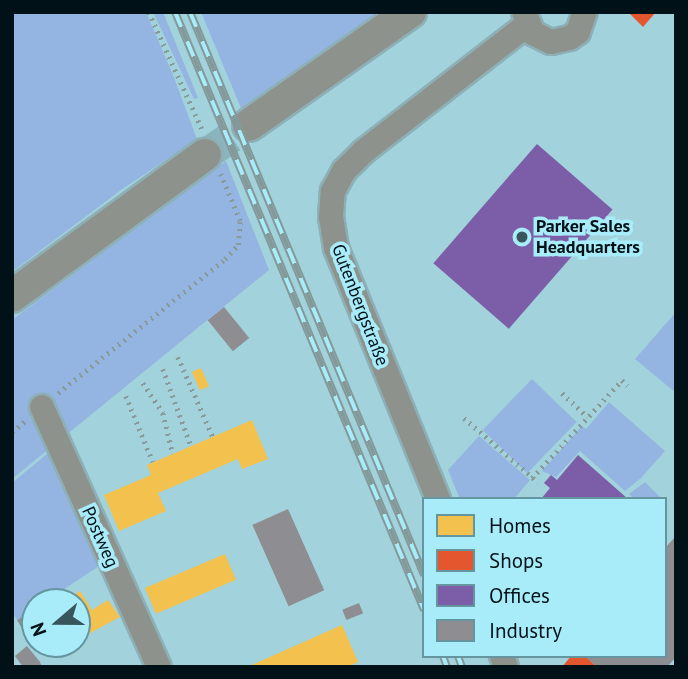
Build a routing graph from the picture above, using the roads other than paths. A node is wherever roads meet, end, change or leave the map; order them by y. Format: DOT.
graph roads {
  1 [pos="410,12"];
  2 [pos="585,12"];
  3 [pos="526,19"];
  4 [pos="249,125"];
  5 [pos="209,152"];
  6 [pos="12,296"];
  7 [pos="42,407"];
  8 [pos="437,497"];
  9 [pos="159,667"];
  1 -- 4 [label="street"];
  2 -- 3 [label="street"];
  3 -- 8 [label="street, Gutenbergstraße"];
  5 -- 6 [label="street"];
  7 -- 9 [label="street, Postweg"];
}
